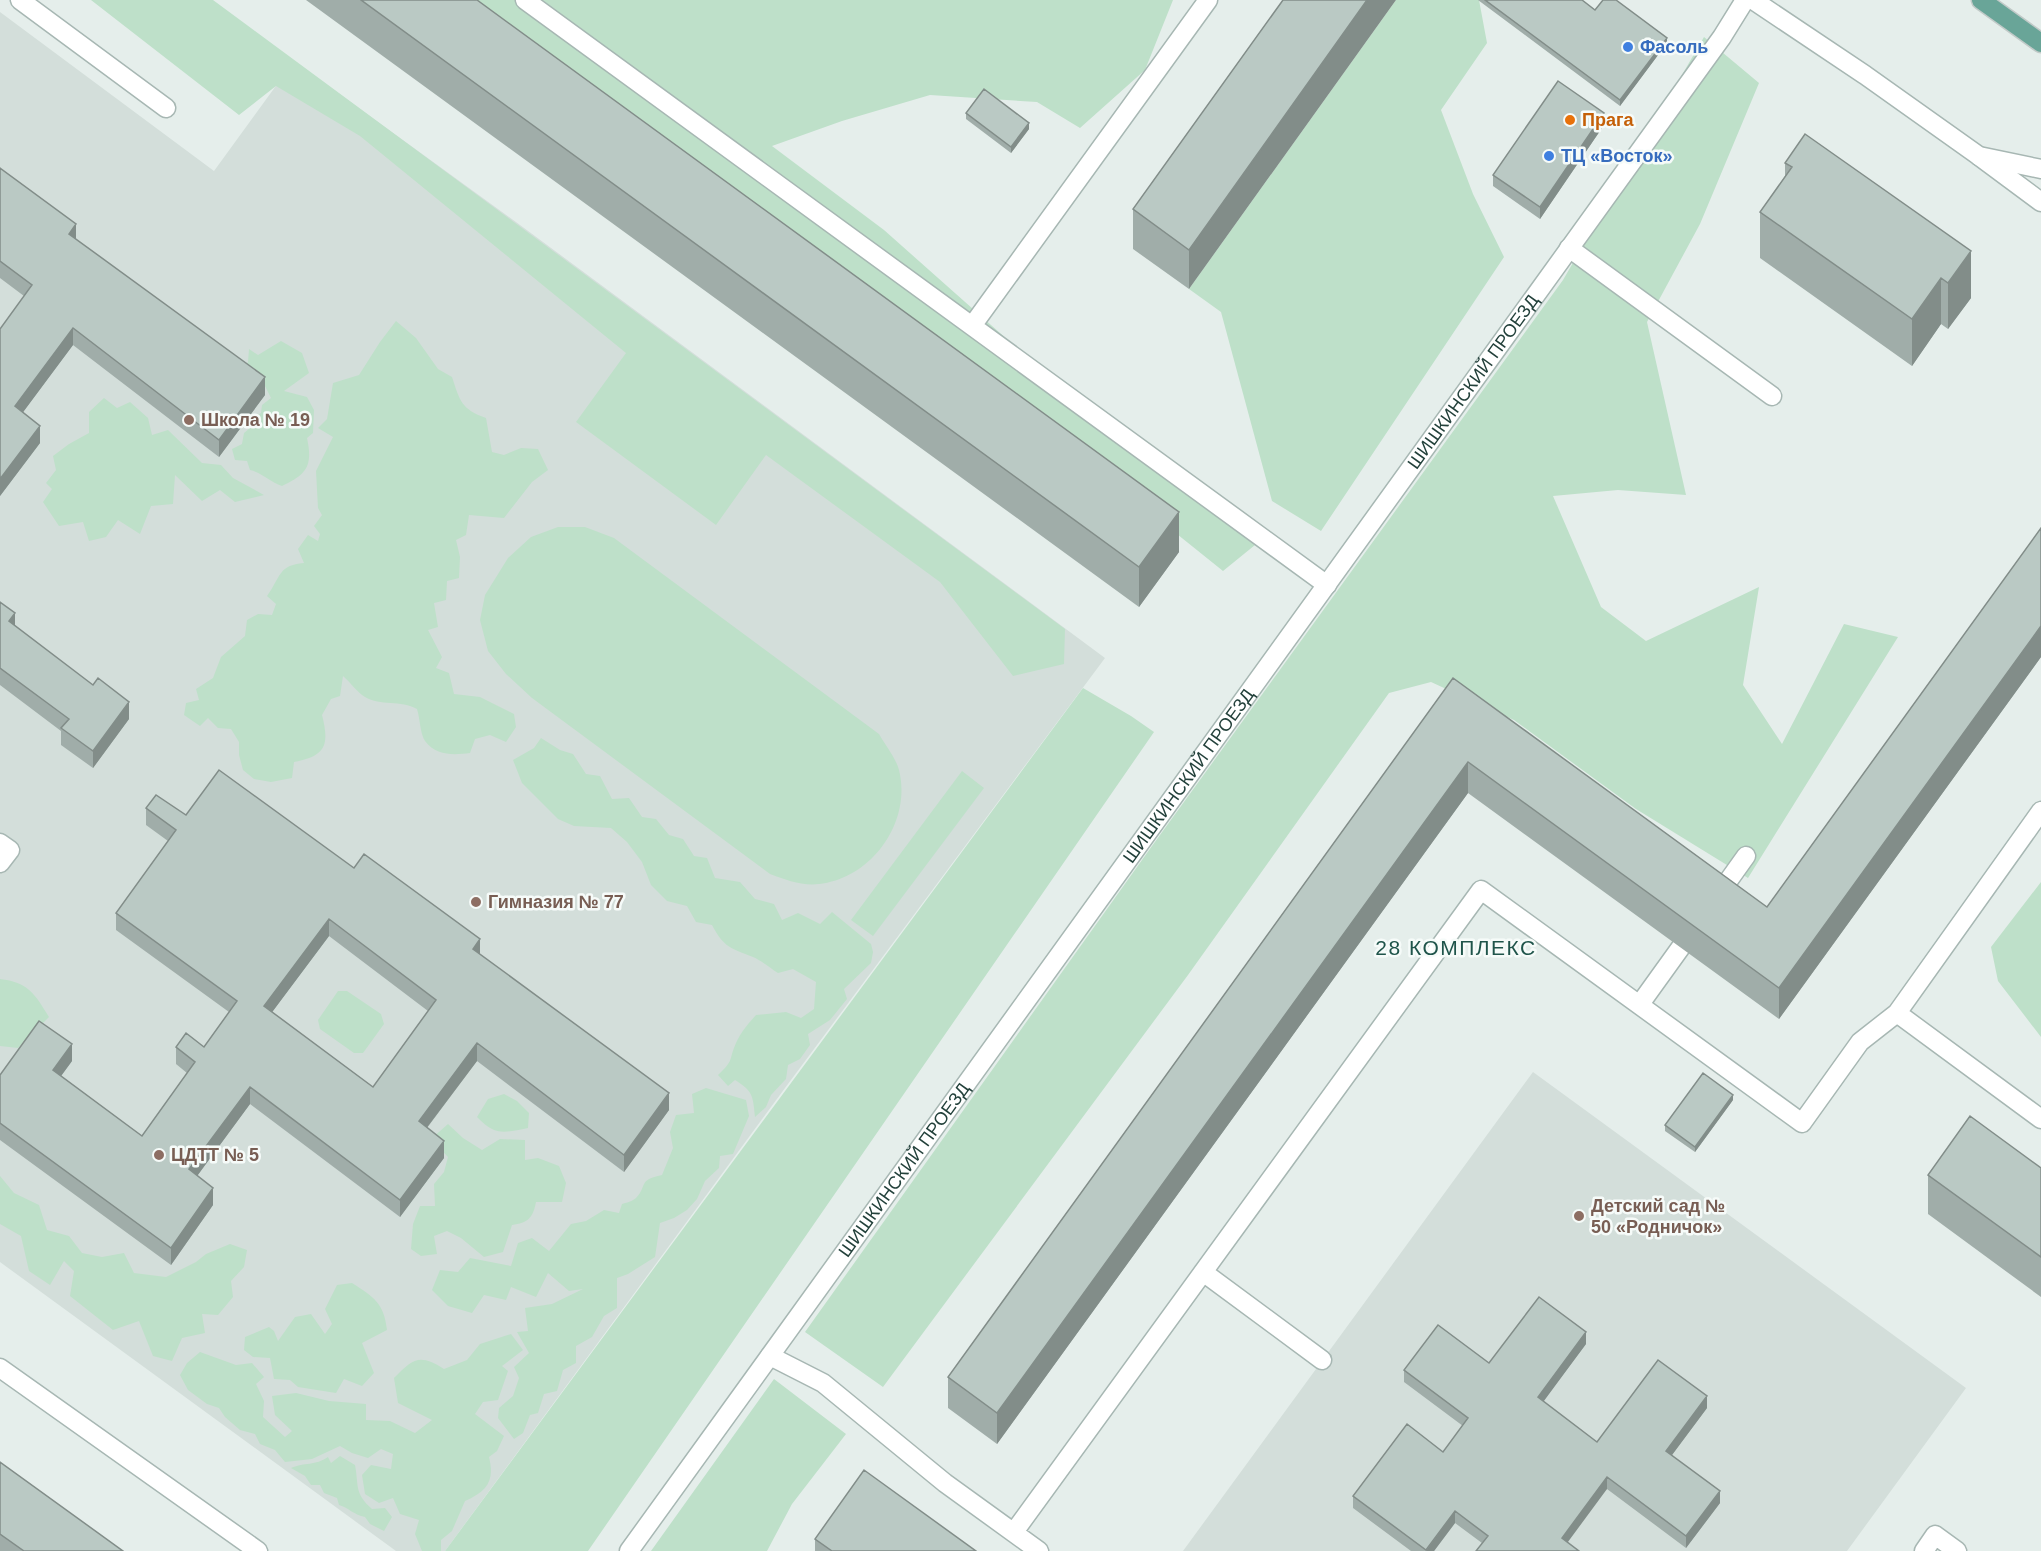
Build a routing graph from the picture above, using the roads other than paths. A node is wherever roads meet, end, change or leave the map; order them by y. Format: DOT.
graph roads {
  1 [pos="20,0"];
  2 [pos="525,0"];
  3 [pos="1208,0"];
  4 [pos="1745,0"];
  5 [pos="1753,0"];
  6 [pos="1981,0"];
  7 [pos="2041,43"];
  8 [pos="166,108"];
  9 [pos="1979,156"];
  10 [pos="2041,169"];
  11 [pos="2041,202"];
  12 [pos="1569,248"];
  13 [pos="972,326"];
  14 [pos="1772,396"];
  15 [pos="1327,585"];
  16 [pos="2041,811"];
  17 [pos="0,843"];
  18 [pos="1746,856"];
  19 [pos="0,863"];
  20 [pos="1715,899"];
  21 [pos="1681,947"];
  22 [pos="1640,1004"];
  23 [pos="1897,1013"];
  24 [pos="2041,1119"];
  25 [pos="1203,1272"];
  26 [pos="770,1356"];
  27 [pos="1322,1360"];
  28 [pos="0,1368"];
  29 [pos="1014,1532"];
  30 [pos="258,1551"];
  31 [pos="629,1551"];
  32 [pos="1039,1551"];
  33 [pos="1924,1551"];
  34 [pos="1958,1551"];
  1 -- 8 [label="street"];
  2 -- 13 [label="street"];
  3 -- 13 [label="street"];
  4 -- 12 [label="street, ШИШКИНСКИЙ ПРОЕЗД"];
  5 -- 9 [label="street"];
  6 -- 7 [label="main road"];
  9 -- 10 [label="street"];
  9 -- 11 [label="street"];
  12 -- 14 [label="street"];
  12 -- 15 [label="street, ШИШКИНСКИЙ ПРОЕЗД"];
  13 -- 15 [label="street"];
  15 -- 26 [label="street, ШИШКИНСКИЙ ПРОЕЗД"];
  16 -- 23 [label="street"];
  17 -- 19 [label="street"];
  18 -- 20 [label="street"];
  21 -- 22 [label="street"];
  22 -- 23 [label="street"];
  22 -- 25 [label="street"];
  23 -- 24 [label="street"];
  25 -- 27 [label="street"];
  25 -- 29 [label="street"];
  26 -- 29 [label="street"];
  26 -- 31 [label="street, ШИШКИНСКИЙ ПРОЕЗД"];
  28 -- 30 [label="street"];
  29 -- 32 [label="street"];
  33 -- 34 [label="street"];
}
